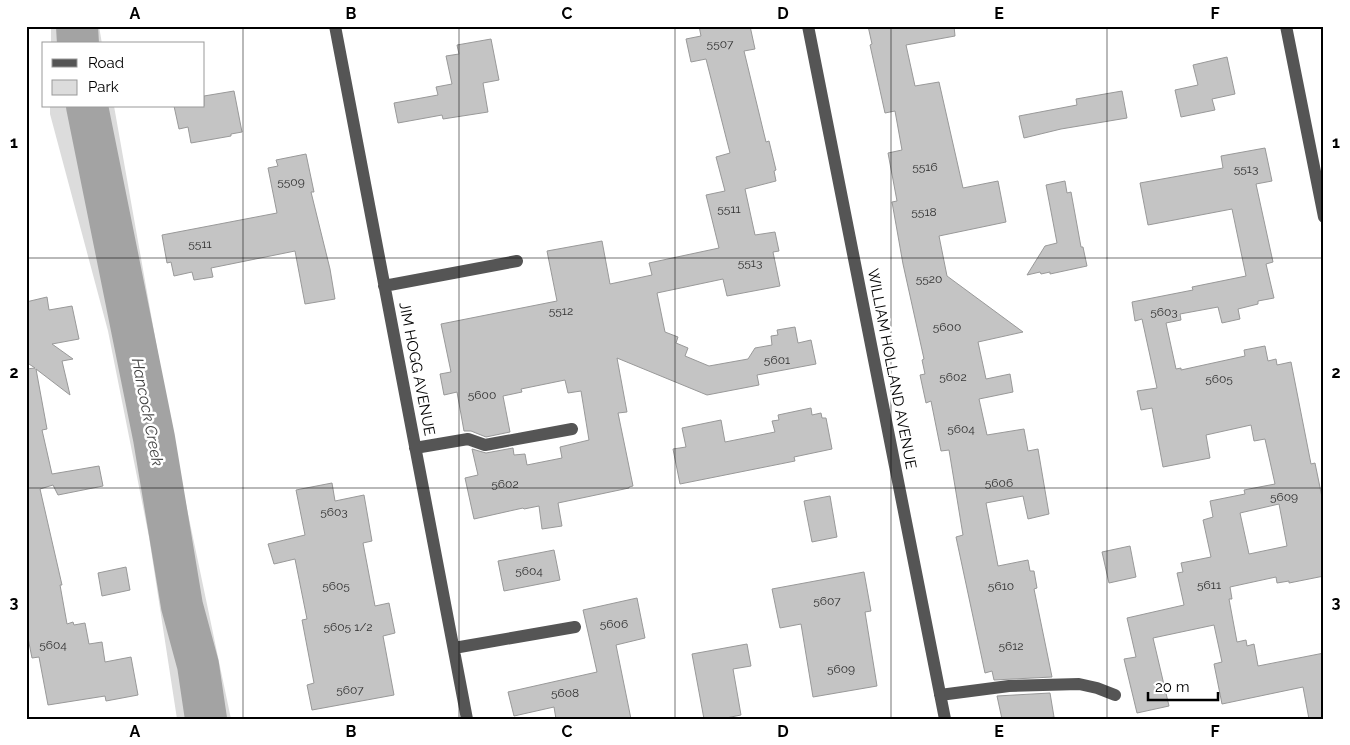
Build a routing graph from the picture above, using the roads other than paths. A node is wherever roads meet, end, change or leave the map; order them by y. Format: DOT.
graph roads {
  1 [pos="335,26"];
  2 [pos="808,26"];
  3 [pos="1286,26"];
  4 [pos="1324,216"];
  5 [pos="518,261"];
  6 [pos="384,286"];
  7 [pos="572,429"];
  8 [pos="415,448"];
  9 [pos="575,627"];
  10 [pos="454,648"];
  11 [pos="940,695"];
  12 [pos="1115,695"];
  13 [pos="467,719"];
  14 [pos="945,719"];
  1 -- 6 [label="street, JIM HOGG AVENUE"];
  2 -- 11 [label="street, WILLIAM HOLLAND AVENUE"];
  3 -- 4 [label="street"];
  5 -- 6 [label="street"];
  6 -- 8 [label="street, JIM HOGG AVENUE"];
  7 -- 8 [label="street"];
  8 -- 10 [label="street, JIM HOGG AVENUE"];
  9 -- 10 [label="street"];
  10 -- 13 [label="street, JIM HOGG AVENUE"];
  11 -- 12 [label="street"];
  11 -- 14 [label="street, WILLIAM HOLLAND AVENUE"];
}
